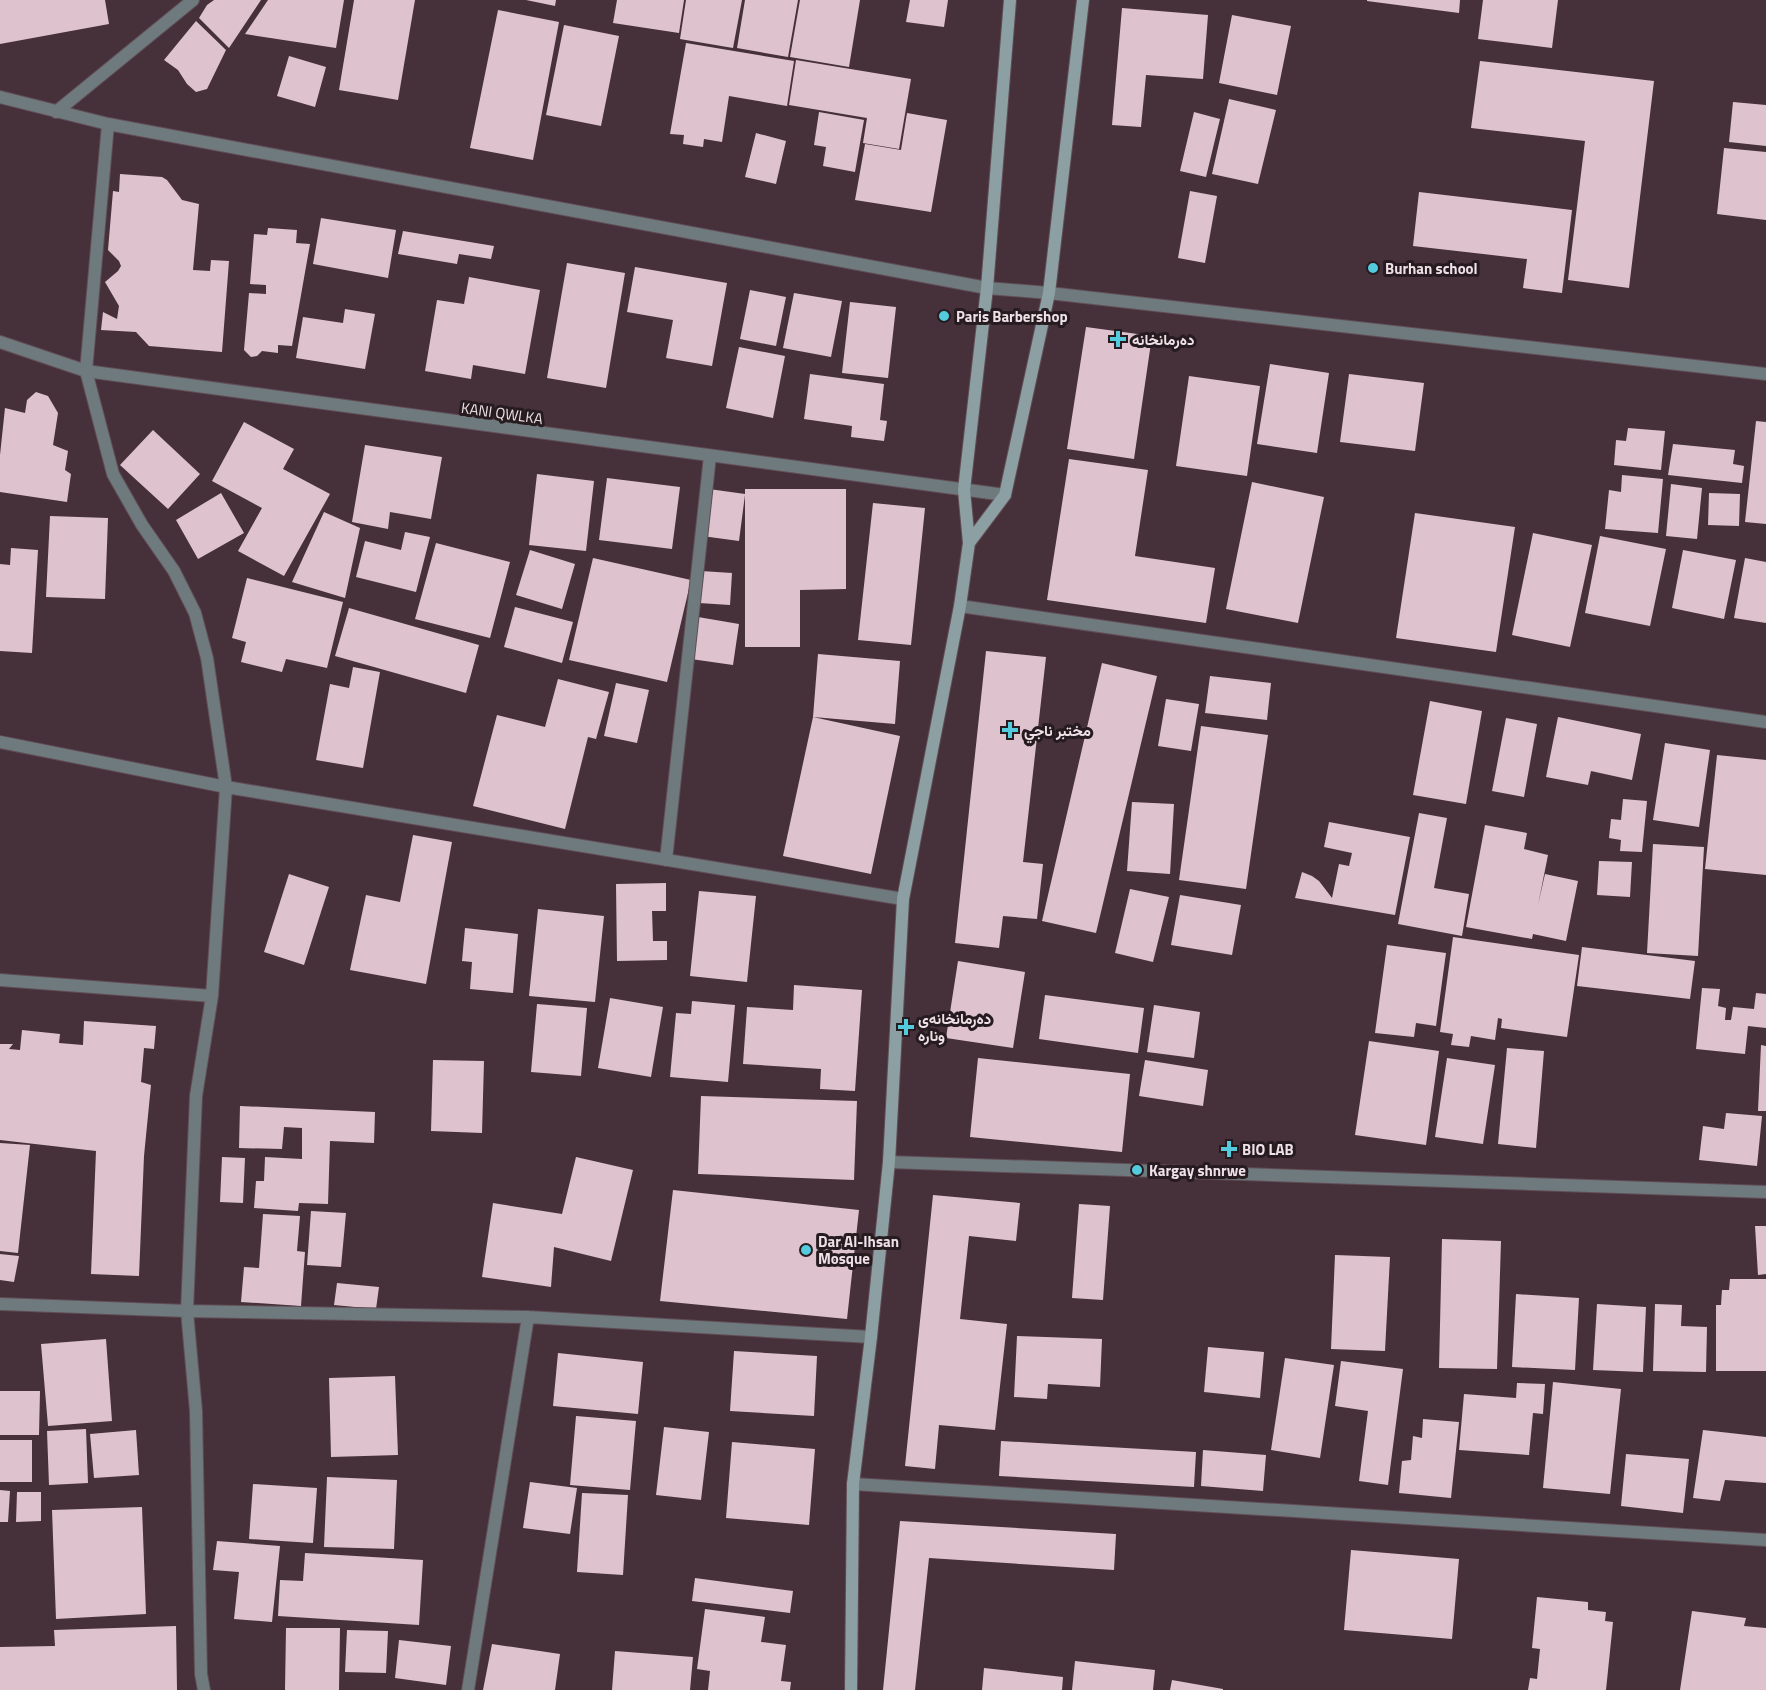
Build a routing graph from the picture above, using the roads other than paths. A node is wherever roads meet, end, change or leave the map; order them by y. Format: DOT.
graph roads {
  1 [pos="193,0"];
  2 [pos="1010,0"];
  3 [pos="1083,0"];
  4 [pos="0,97"];
  5 [pos="56,112"];
  6 [pos="108,124"];
  7 [pos="987,288"];
  8 [pos="1049,293"];
  9 [pos="0,342"];
  10 [pos="86,371"];
  11 [pos="1766,374"];
  12 [pos="710,456"];
  13 [pos="964,490"];
  14 [pos="1005,495"];
  15 [pos="969,543"];
  16 [pos="960,606"];
  17 [pos="1766,722"];
  18 [pos="0,741"];
  19 [pos="226,787"];
  20 [pos="666,860"];
  21 [pos="903,899"];
  22 [pos="0,980"];
  23 [pos="212,996"];
  24 [pos="889,1162"];
  25 [pos="1766,1192"];
  26 [pos="0,1304"];
  27 [pos="187,1311"];
  28 [pos="528,1317"];
  29 [pos="871,1337"];
  30 [pos="853,1484"];
  31 [pos="1766,1540"];
  32 [pos="204,1690"];
  33 [pos="468,1690"];
  34 [pos="851,1690"];
  1 -- 5 [label="street"];
  2 -- 7 [label="main road"];
  3 -- 8 [label="main road"];
  4 -- 5 [label="street"];
  5 -- 6 [label="street"];
  6 -- 7 [label="street"];
  6 -- 10 [label="street"];
  7 -- 8 [label="street"];
  7 -- 13 [label="main road"];
  8 -- 11 [label="street"];
  8 -- 14 [label="main road"];
  9 -- 10 [label="street, KANI QWLKA"];
  10 -- 12 [label="street, KANI QWLKA"];
  10 -- 19 [label="street"];
  12 -- 13 [label="street, KANI QWLKA"];
  12 -- 20 [label="street"];
  13 -- 14 [label="street, KANI QWLKA"];
  13 -- 15 [label="main road"];
  14 -- 15 [label="main road"];
  15 -- 16 [label="main road"];
  16 -- 17 [label="street"];
  16 -- 21 [label="main road"];
  18 -- 19 [label="street"];
  19 -- 20 [label="street"];
  19 -- 23 [label="street"];
  20 -- 21 [label="street"];
  21 -- 24 [label="main road"];
  22 -- 23 [label="street"];
  23 -- 27 [label="street"];
  24 -- 25 [label="street"];
  24 -- 29 [label="main road"];
  26 -- 27 [label="street"];
  27 -- 28 [label="street"];
  27 -- 32 [label="street"];
  28 -- 29 [label="street"];
  28 -- 33 [label="street"];
  29 -- 30 [label="main road"];
  30 -- 31 [label="street"];
  30 -- 34 [label="main road"];
}
